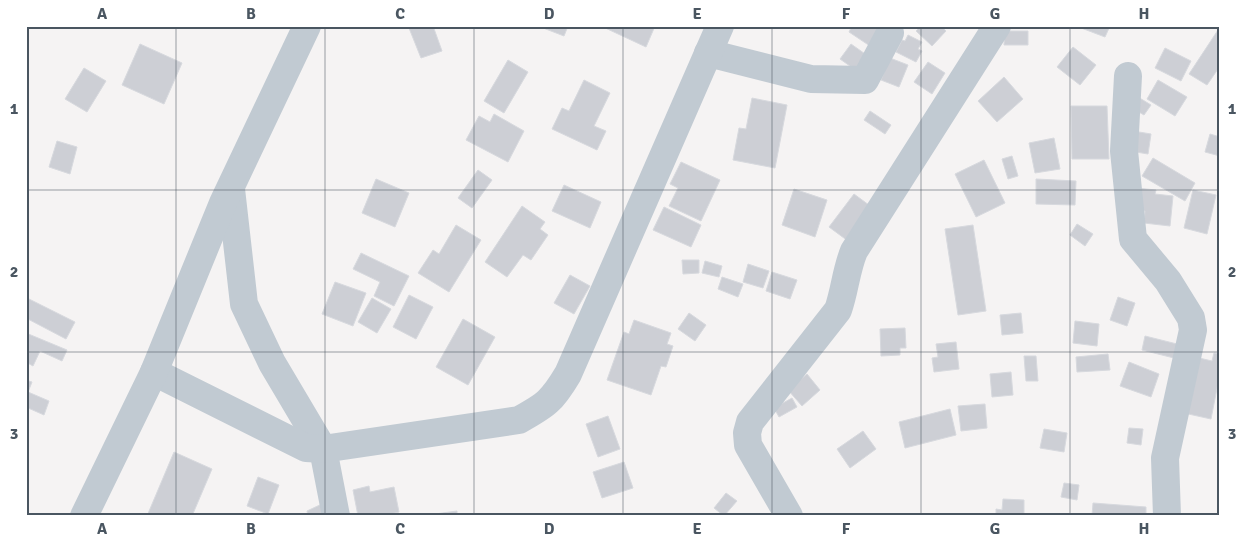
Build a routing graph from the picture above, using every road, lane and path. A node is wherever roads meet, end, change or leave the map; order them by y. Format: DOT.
graph roads {
  1 [pos="306,26"];
  2 [pos="720,26"];
  3 [pos="997,26"];
  4 [pos="890,33"];
  5 [pos="708,53"];
  6 [pos="1128,76"];
  7 [pos="230,188"];
  8 [pos="154,372"];
  9 [pos="322,449"];
  10 [pos="84,516"];
  11 [pos="336,516"];
  12 [pos="789,516"];
  13 [pos="1167,516"];
  1 -- 7 [label="street"];
  2 -- 5 [label="street"];
  3 -- 12 [label="street"];
  4 -- 5 [label="street"];
  5 -- 9 [label="street"];
  6 -- 13 [label="street"];
  7 -- 8 [label="street"];
  7 -- 9 [label="street"];
  8 -- 9 [label="street"];
  8 -- 10 [label="street"];
  9 -- 11 [label="street"];
}
